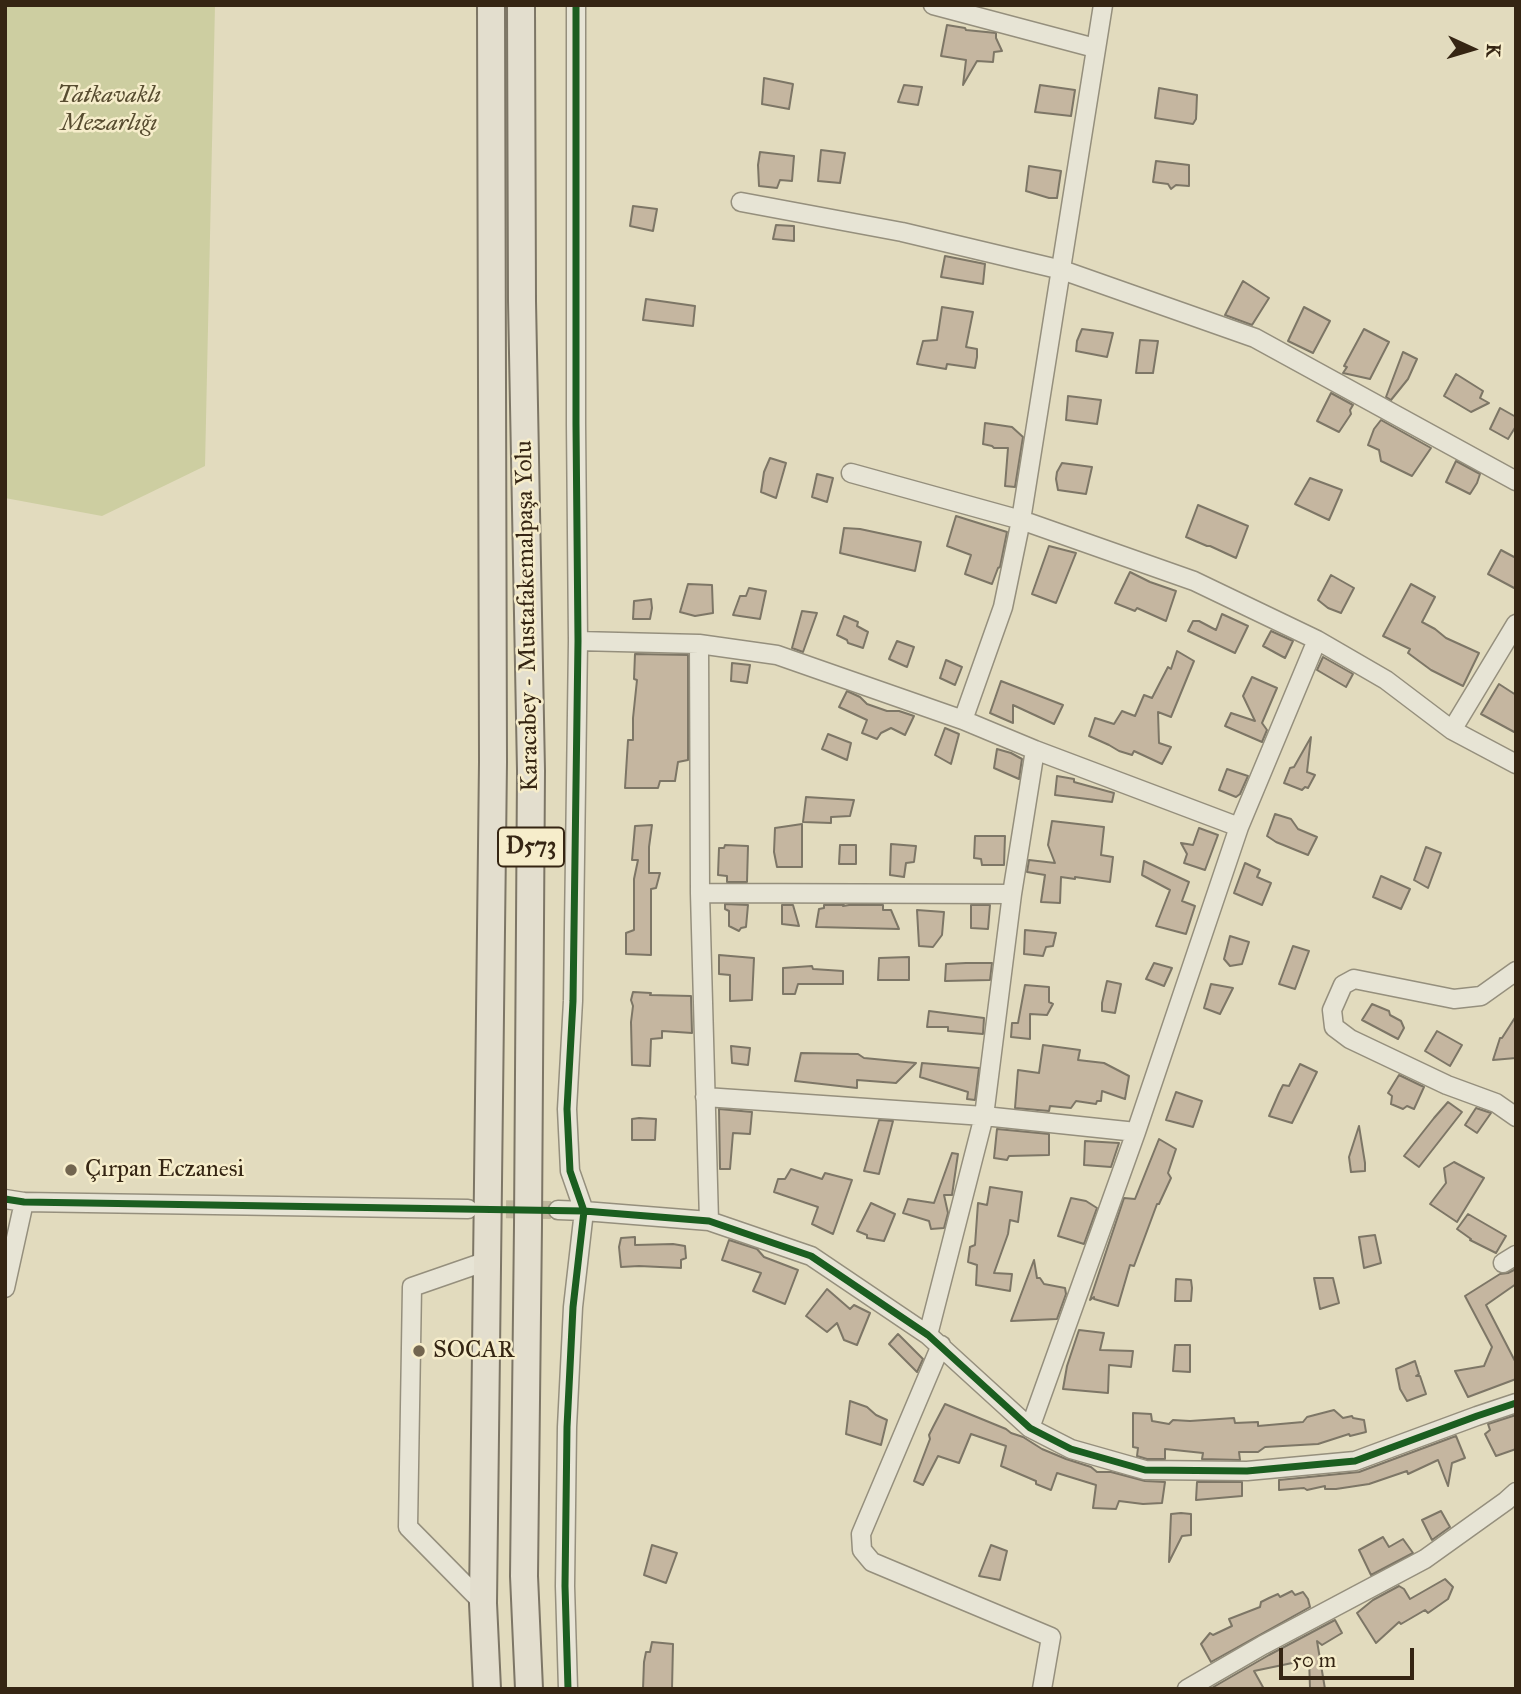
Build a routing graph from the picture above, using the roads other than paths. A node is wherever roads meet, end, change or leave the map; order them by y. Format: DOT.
graph roads {
  1 [pos="491,5"];
  2 [pos="521,5"];
  3 [pos="576,5"];
  4 [pos="933,5"];
  5 [pos="1103,5"];
  6 [pos="1095,48"];
  7 [pos="741,202"];
  8 [pos="1062,270"];
  9 [pos="851,473"];
  10 [pos="1516,481"];
  11 [pos="1021,520"];
  12 [pos="1516,624"];
  13 [pos="1317,640"];
  14 [pos="579,642"];
  15 [pos="699,644"];
  16 [pos="963,720"];
  17 [pos="1452,730"];
  18 [pos="1035,750"];
  19 [pos="1516,764"];
  20 [pos="1239,827"];
  21 [pos="700,893"];
  22 [pos="1012,894"];
  23 [pos="1516,971"];
  24 [pos="705,1097"];
  25 [pos="984,1116"];
  26 [pos="1516,1117"];
  27 [pos="1136,1132"];
  28 [pos="5,1199"];
  29 [pos="24,1202"];
  30 [pos="468,1209"];
  31 [pos="558,1210"];
  32 [pos="584,1211"];
  33 [pos="709,1221"];
  34 [pos="487,1261"];
  35 [pos="5,1288"];
  36 [pos="935,1340"];
  37 [pos="1516,1403"];
  38 [pos="1030,1428"];
  39 [pos="1516,1492"];
  40 [pos="483,1603"];
  41 [pos="487,1689"];
  42 [pos="528,1689"];
  43 [pos="568,1689"];
  44 [pos="1042,1689"];
  45 [pos="1187,1689"];
  1 -- 34 [label="highway, Karacabey - Mustafakemalpaşa Yolu / D573"];
  2 -- 42 [label="highway, Karacabey - Mustafakemalpaşa Yolu / D573"];
  3 -- 14 [label="street"];
  4 -- 6 [label="street"];
  5 -- 6 [label="street"];
  6 -- 8 [label="street"];
  7 -- 8 [label="street"];
  8 -- 10 [label="street"];
  8 -- 11 [label="street"];
  9 -- 11 [label="street"];
  11 -- 13 [label="street"];
  11 -- 16 [label="street"];
  12 -- 17 [label="street"];
  13 -- 17 [label="street"];
  13 -- 20 [label="street"];
  14 -- 15 [label="street"];
  14 -- 32 [label="street"];
  15 -- 16 [label="street"];
  15 -- 21 [label="street"];
  16 -- 18 [label="street"];
  17 -- 19 [label="street"];
  18 -- 20 [label="street"];
  18 -- 22 [label="street"];
  20 -- 27 [label="street"];
  21 -- 22 [label="street"];
  21 -- 24 [label="street"];
  22 -- 25 [label="street"];
  23 -- 26 [label="street"];
  24 -- 25 [label="street"];
  24 -- 33 [label="street"];
  25 -- 27 [label="street"];
  25 -- 36 [label="street"];
  27 -- 38 [label="street"];
  28 -- 29 [label="street"];
  29 -- 30 [label="street"];
  29 -- 35 [label="street"];
  31 -- 32 [label="street"];
  32 -- 33 [label="street"];
  32 -- 43 [label="street"];
  33 -- 36 [label="street"];
  34 -- 40 [label="highway, Karacabey - Mustafakemalpaşa Yolu / D573"];
  34 -- 40 [label="street"];
  36 -- 38 [label="street"];
  36 -- 44 [label="street"];
  37 -- 38 [label="street"];
  39 -- 45 [label="street"];
  40 -- 41 [label="highway, Karacabey - Mustafakemalpaşa Yolu / D573"];
}
